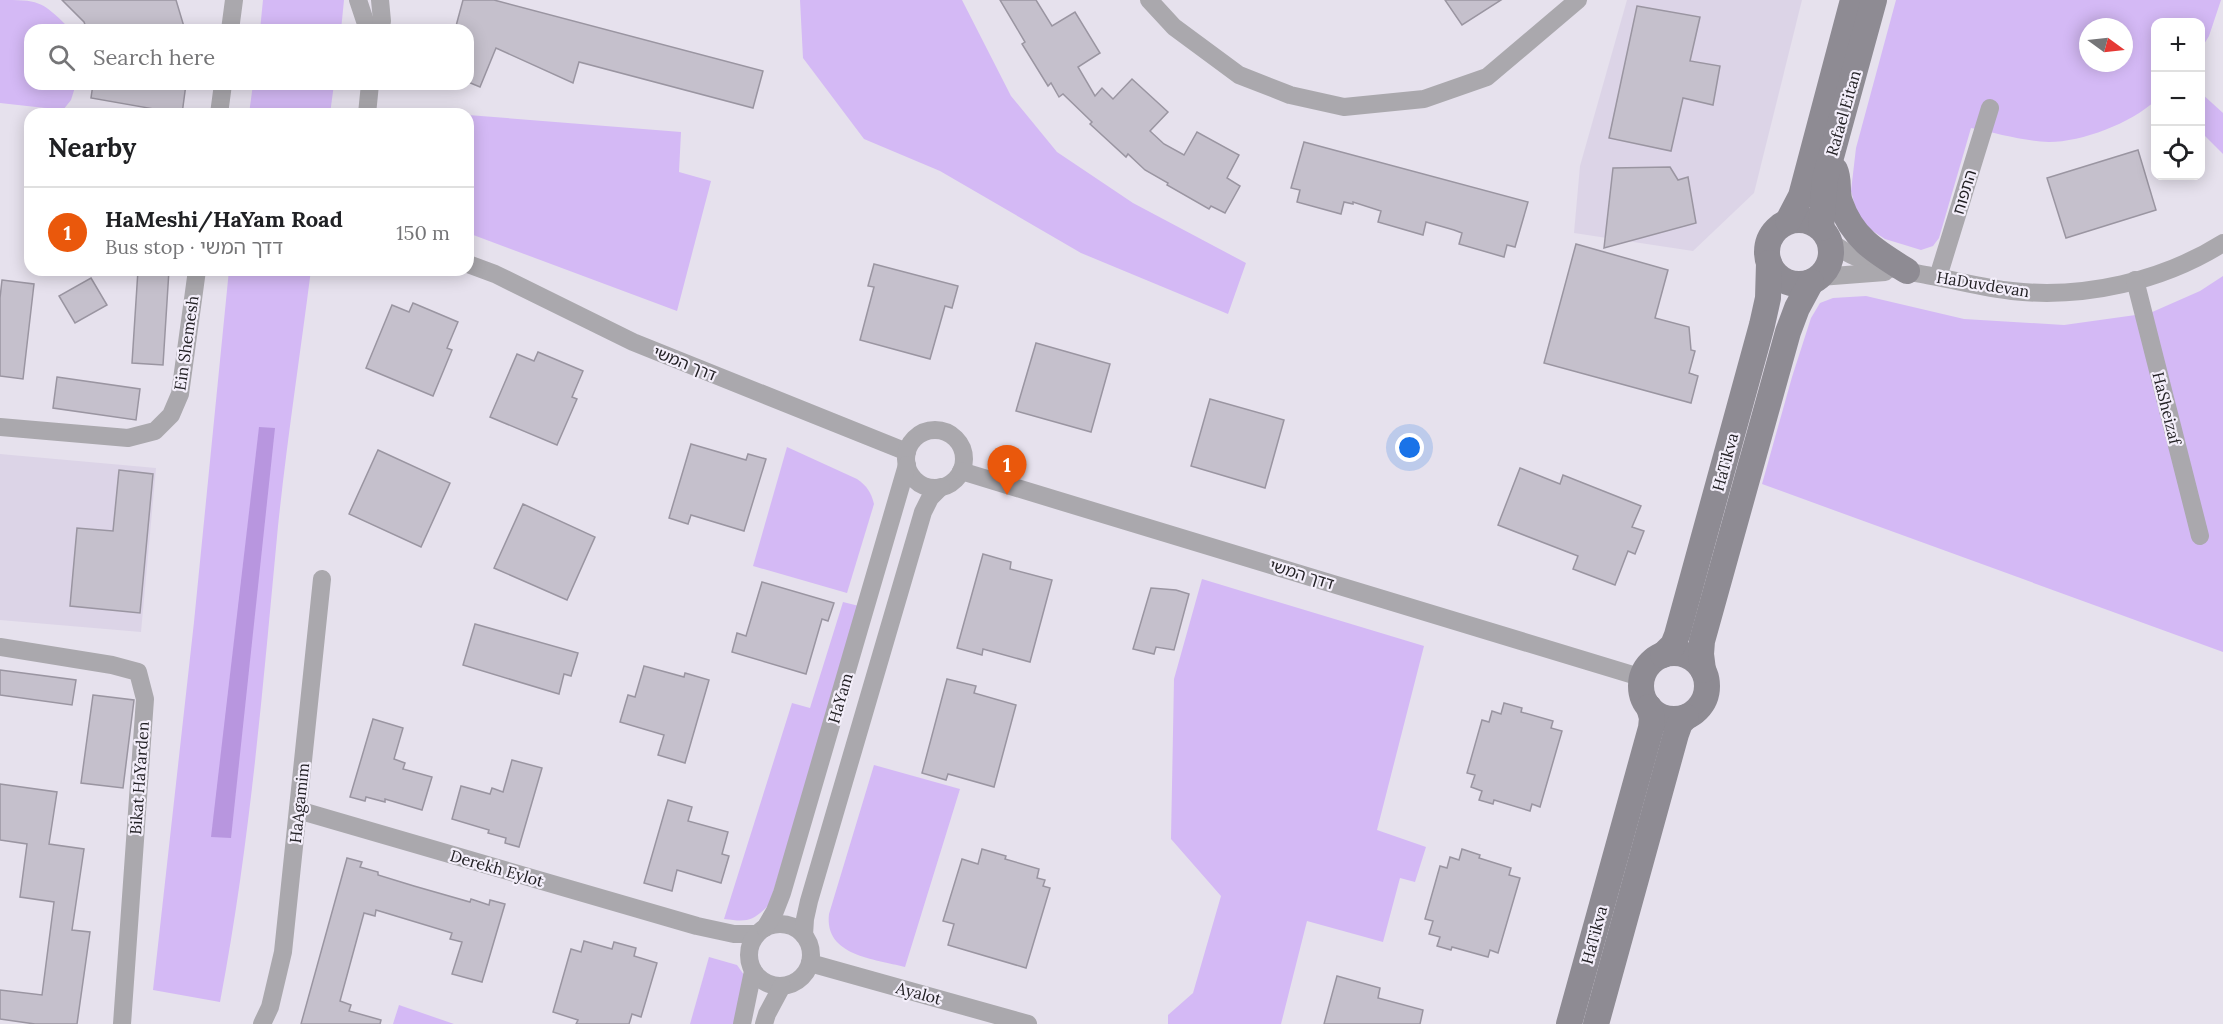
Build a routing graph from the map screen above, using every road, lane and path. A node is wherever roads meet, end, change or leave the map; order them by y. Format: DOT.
graph roads {
  1 [pos="234,0"];
  2 [pos="358,0"];
  3 [pos="380,0"];
  4 [pos="1149,0"];
  5 [pos="1578,0"];
  6 [pos="1853,0"];
  7 [pos="1874,0"];
  8 [pos="231,24"];
  9 [pos="366,24"];
  10 [pos="381,24"];
  11 [pos="222,90"];
  12 [pos="369,90"];
  13 [pos="220,108"];
  14 [pos="368,108"];
  15 [pos="1990,108"];
  16 [pos="1830,158"];
  17 [pos="1788,221"];
  18 [pos="1825,234"];
  19 [pos="2223,243"];
  20 [pos="1769,263"];
  21 [pos="474,266"];
  22 [pos="1910,272"];
  23 [pos="196,276"];
  24 [pos="1938,277"];
  25 [pos="1815,280"];
  26 [pos="2134,280"];
  27 [pos="0,427"];
  28 [pos="907,458"];
  29 [pos="961,471"];
  30 [pos="941,488"];
  31 [pos="2200,536"];
  32 [pos="322,579"];
  33 [pos="0,647"];
  34 [pos="1663,655"];
  35 [pos="1703,670"];
  36 [pos="1643,678"];
  37 [pos="1649,707"];
  38 [pos="1686,717"];
  39 [pos="298,810"];
  40 [pos="697,926"];
  41 [pos="761,931"];
  42 [pos="804,936"];
  43 [pos="810,963"];
  44 [pos="752,969"];
  45 [pos="782,986"];
  46 [pos="122,1024"];
  47 [pos="262,1024"];
  48 [pos="742,1024"];
  49 [pos="764,1024"];
  50 [pos="1028,1024"];
  51 [pos="1569,1024"];
  52 [pos="1596,1024"];
  1 -- 8 [label="street"];
  2 -- 9 [label="street"];
  3 -- 10 [label="street"];
  4 -- 5 [label="street"];
  6 -- 17 [label="street, Rafael Eitan"];
  7 -- 16 [label="street, Rafael Eitan"];
  11 -- 13 [label="street"];
  12 -- 14 [label="street"];
  15 -- 24 [label="street, התפוח"];
  16 -- 18 [label="street, Rafael Eitan"];
  16 -- 22 [label="street"];
  17 -- 18 [label="street"];
  17 -- 20 [label="street"];
  18 -- 22 [label="street, HaDuvdevan"];
  18 -- 25 [label="street"];
  19 -- 26 [label="street, HaDuvdevan"];
  20 -- 25 [label="street"];
  20 -- 34 [label="street, HaTikva"];
  21 -- 28 [label="street, דרך המשי"];
  22 -- 24 [label="street, HaDuvdevan"];
  22 -- 25 [label="street, HaDuvdevan"];
  23 -- 27 [label="street, Ein Shemesh"];
  24 -- 26 [label="street, HaDuvdevan"];
  25 -- 35 [label="street, HaTikva"];
  26 -- 31 [label="street, HaSheizaf"];
  28 -- 29 [label="street"];
  28 -- 30 [label="street"];
  28 -- 41 [label="street, HaYam"];
  29 -- 30 [label="street"];
  29 -- 36 [label="street, דדך המשי"];
  30 -- 42 [label="street, HaYam"];
  32 -- 39 [label="street, HaAgamim"];
  33 -- 46 [label="street, Bikat HaYarden"];
  34 -- 35 [label="street"];
  34 -- 36 [label="street"];
  35 -- 38 [label="street"];
  36 -- 37 [label="street"];
  37 -- 38 [label="street"];
  37 -- 51 [label="street, HaTikva"];
  38 -- 52 [label="street, HaTikva"];
  39 -- 40 [label="street, Derekh Eylot"];
  39 -- 47 [label="street, HaAgamim"];
  40 -- 41 [label="street"];
  40 -- 44 [label="street"];
  41 -- 42 [label="street"];
  41 -- 44 [label="street"];
  42 -- 43 [label="street"];
  43 -- 45 [label="street"];
  43 -- 50 [label="street, Ayalot"];
  44 -- 45 [label="street"];
  44 -- 48 [label="street"];
  45 -- 49 [label="street"];
}
